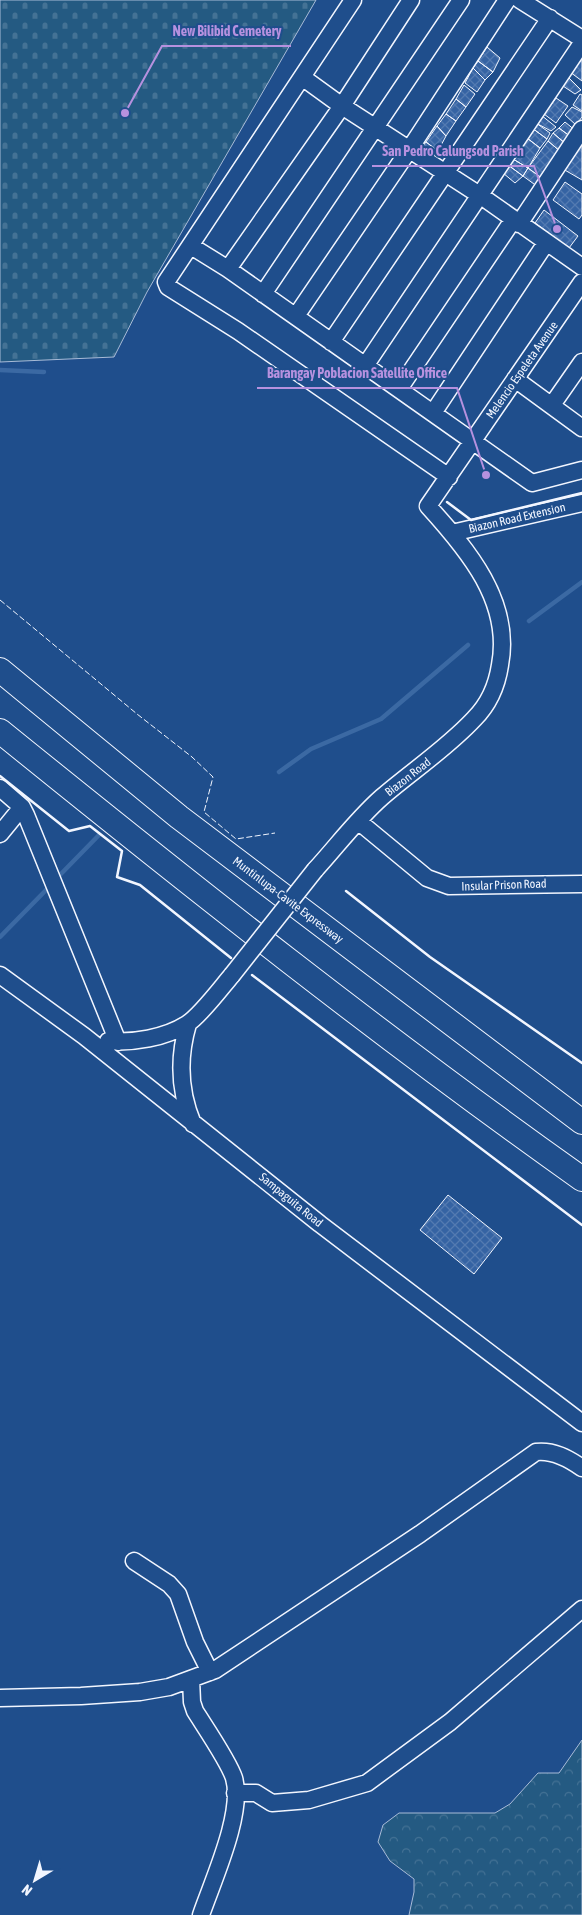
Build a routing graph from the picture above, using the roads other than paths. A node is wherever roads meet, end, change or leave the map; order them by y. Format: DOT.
graph roads {
  1 [pos="353,0"];
  2 [pos="412,0"];
  3 [pos="460,0"];
  4 [pos="507,0"];
  5 [pos="520,0"];
  6 [pos="550,18"];
  7 [pos="582,38"];
  8 [pos="582,44"];
  9 [pos="302,77"];
  10 [pos="342,106"];
  11 [pos="376,129"];
  12 [pos="582,129"];
  13 [pos="409,150"];
  14 [pos="446,175"];
  15 [pos="481,196"];
  16 [pos="516,222"];
  17 [pos="546,243"];
  18 [pos="191,246"];
  19 [pos="582,267"];
  20 [pos="228,269"];
  21 [pos="582,282"];
  22 [pos="263,294"];
  23 [pos="296,316"];
  24 [pos="331,342"];
  25 [pos="582,362"];
  26 [pos="365,366"];
  27 [pos="515,379"];
  28 [pos="399,389"];
  29 [pos="552,405"];
  30 [pos="433,413"];
  31 [pos="582,428"];
  32 [pos="473,441"];
  33 [pos="582,470"];
  34 [pos="449,477"];
  35 [pos="582,503"];
  36 [pos="428,506"];
  37 [pos="452,533"];
  38 [pos="0,670"];
  39 [pos="0,731"];
  40 [pos="0,788"];
  41 [pos="22,807"];
  42 [pos="358,821"];
  43 [pos="0,834"];
  44 [pos="582,884"];
  45 [pos="0,975"];
  46 [pos="188,1024"];
  47 [pos="84,1036"];
  48 [pos="118,1042"];
  49 [pos="582,1122"];
  50 [pos="194,1125"];
  51 [pos="582,1179"];
  52 [pos="582,1424"];
  53 [pos="582,1468"];
  54 [pos="134,1561"];
  55 [pos="582,1609"];
  56 [pos="210,1672"];
  57 [pos="191,1680"];
  58 [pos="0,1698"];
  59 [pos="235,1793"];
  60 [pos="201,1915"];
  1 -- 9 [label="street"];
  2 -- 10 [label="street"];
  3 -- 11 [label="street"];
  4 -- 13 [label="street"];
  5 -- 6 [label="street"];
  6 -- 7 [label="street"];
  6 -- 14 [label="street"];
  8 -- 15 [label="street"];
  9 -- 10 [label="street"];
  9 -- 18 [label="street"];
  10 -- 11 [label="street"];
  10 -- 20 [label="street"];
  11 -- 13 [label="street"];
  11 -- 22 [label="street"];
  12 -- 16 [label="street"];
  13 -- 14 [label="street"];
  13 -- 23 [label="street"];
  14 -- 15 [label="street"];
  14 -- 24 [label="street"];
  15 -- 16 [label="street"];
  15 -- 26 [label="street"];
  16 -- 17 [label="street"];
  16 -- 28 [label="street"];
  17 -- 19 [label="street"];
  17 -- 30 [label="street"];
  18 -- 20 [label="street"];
  18 -- 34 [label="street"];
  20 -- 22 [label="street"];
  21 -- 27 [label="street, Melencio Espeleta Avenue"];
  22 -- 23 [label="street"];
  23 -- 24 [label="street"];
  24 -- 26 [label="street"];
  25 -- 29 [label="street"];
  26 -- 28 [label="street"];
  27 -- 29 [label="street"];
  27 -- 32 [label="street, Melencio Espeleta Avenue"];
  28 -- 30 [label="street"];
  29 -- 31 [label="street"];
  30 -- 32 [label="street"];
  32 -- 33 [label="street"];
  32 -- 34 [label="street, Melencio Espeleta Avenue"];
  34 -- 36 [label="street, Melencio Espeleta Avenue"];
  35 -- 37 [label="street, Biazon Road Extension"];
  36 -- 37 [label="street, Biazon Road"];
  37 -- 42 [label="street, Biazon Road"];
  38 -- 49 [label="highway, Muntinlupa-Cavite Expressway"];
  39 -- 51 [label="highway"];
  40 -- 41 [label="street"];
  41 -- 43 [label="street"];
  41 -- 48 [label="street"];
  42 -- 44 [label="street, Insular Prison Road"];
  42 -- 46 [label="street, Biazon Road, bridge"];
  45 -- 47 [label="street, Sampaguita Road"];
  46 -- 48 [label="street, Biazon Road"];
  46 -- 50 [label="street, Biazon Road"];
  47 -- 48 [label="street, Biazon Road"];
  47 -- 50 [label="street, Sampaguita Road"];
  50 -- 52 [label="street, Sampaguita Road"];
  53 -- 56 [label="street"];
  54 -- 56 [label="street"];
  55 -- 59 [label="street"];
  56 -- 57 [label="street"];
  57 -- 58 [label="street"];
  57 -- 59 [label="street"];
  59 -- 60 [label="street"];
}
